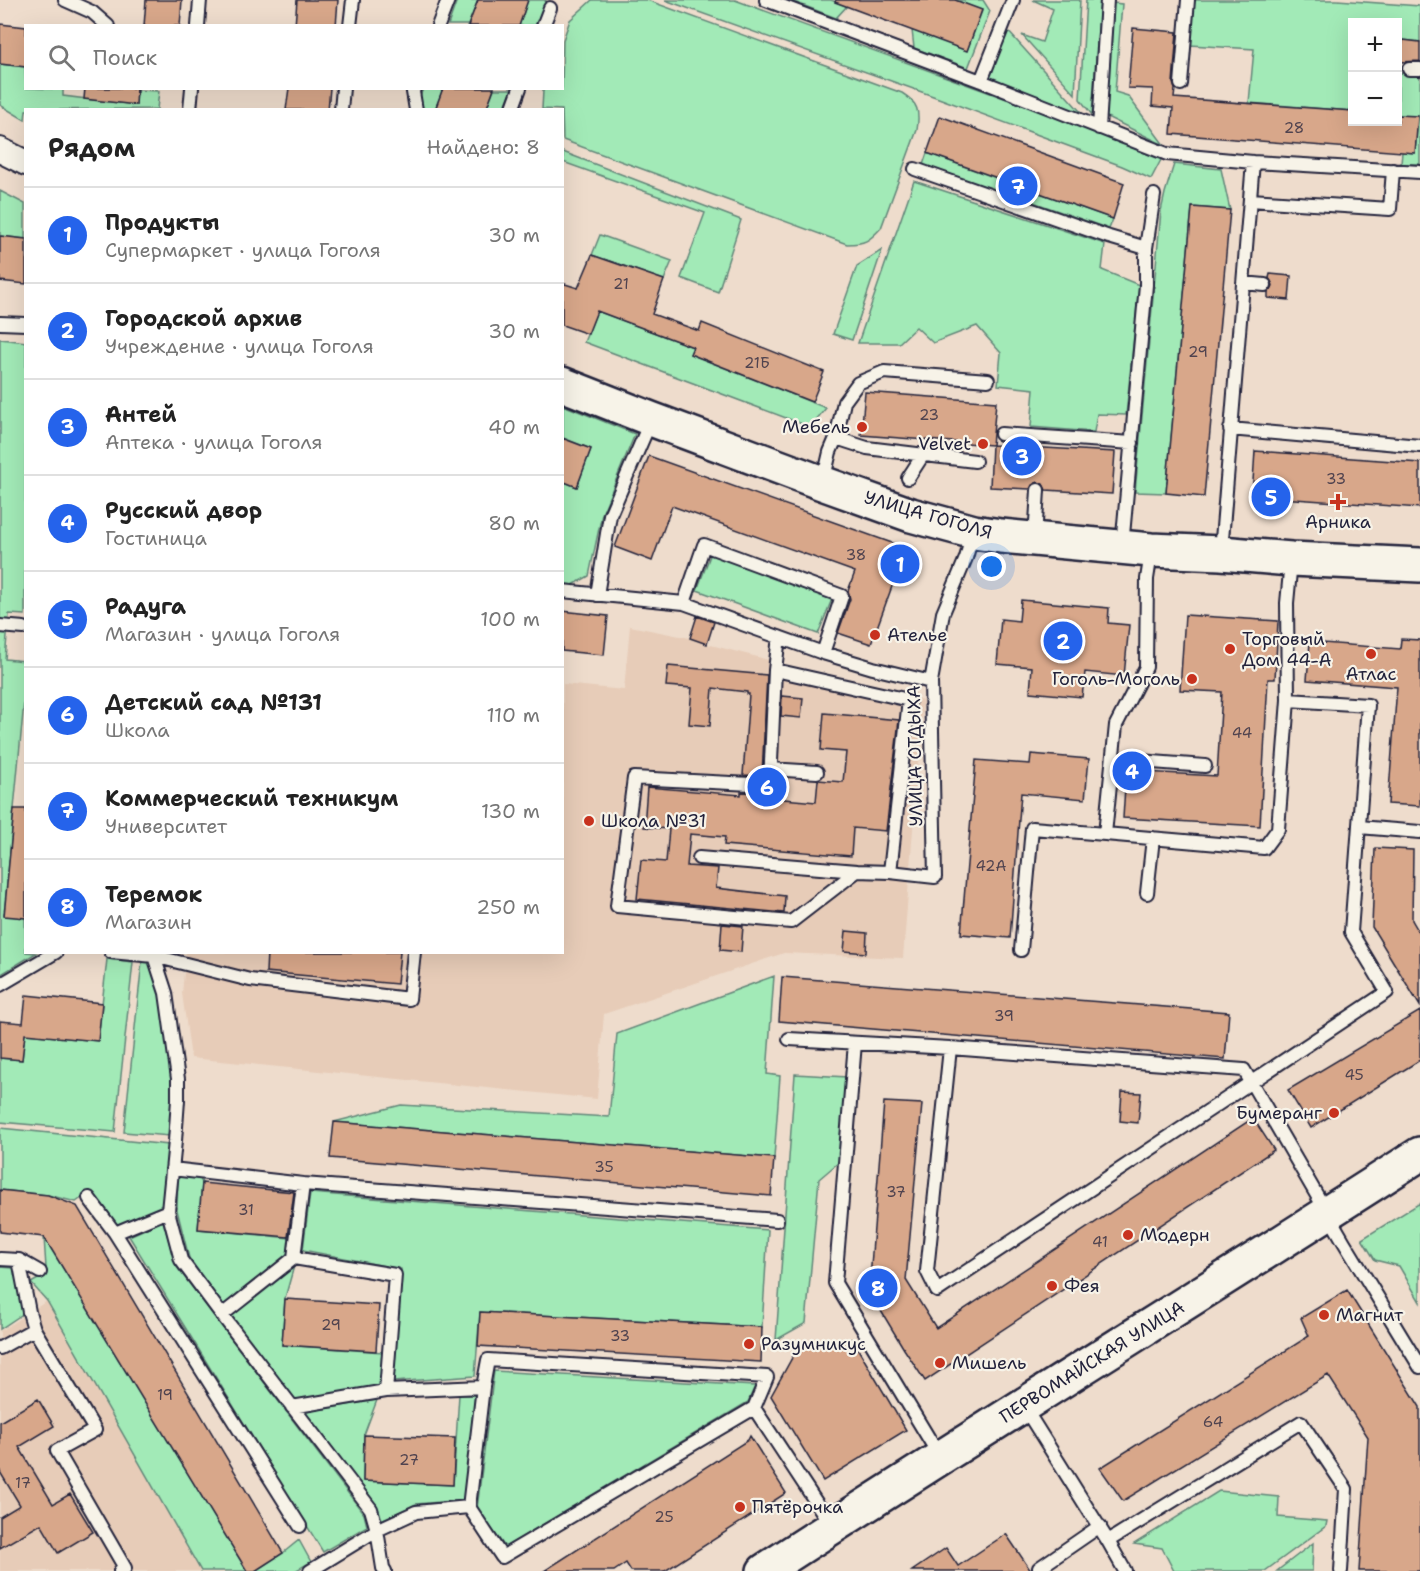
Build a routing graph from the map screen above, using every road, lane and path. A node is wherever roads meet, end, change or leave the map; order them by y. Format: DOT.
graph roads {
  1 [pos="65,0"];
  2 [pos="200,0"];
  3 [pos="353,0"];
  4 [pos="448,0"];
  5 [pos="766,0"];
  6 [pos="1107,0"];
  7 [pos="1188,0"];
  8 [pos="1008,1"];
  9 [pos="550,8"];
  10 [pos="106,24"];
  11 [pos="198,24"];
  12 [pos="350,24"];
  13 [pos="439,24"];
  14 [pos="544,24"];
  15 [pos="981,81"];
  16 [pos="1181,84"];
  17 [pos="192,90"];
  18 [pos="343,90"];
  19 [pos="414,90"];
  20 [pos="518,90"];
  21 [pos="190,108"];
  22 [pos="341,108"];
  23 [pos="416,108"];
  24 [pos="513,108"];
  25 [pos="1099,128"];
  26 [pos="0,150"];
  27 [pos="24,162"];
  28 [pos="1253,162"];
  29 [pos="915,170"];
  30 [pos="1394,170"];
  31 [pos="1420,172"];
  32 [pos="1154,195"];
  33 [pos="1250,200"];
  34 [pos="1146,248"];
  35 [pos="1243,283"];
  36 [pos="1265,285"];
  37 [pos="0,322"];
  38 [pos="24,324"];
  39 [pos="987,380"];
  40 [pos="564,385"];
  41 [pos="651,419"];
  42 [pos="1230,429"];
  43 [pos="1001,434"];
  44 [pos="836,438"];
  45 [pos="1132,443"];
  46 [pos="1420,446"];
  47 [pos="923,455"];
  48 [pos="975,461"];
  49 [pos="908,478"];
  50 [pos="822,483"];
  51 [pos="1038,490"];
  52 [pos="974,532"];
  53 [pos="1035,538"];
  54 [pos="1136,549"];
  55 [pos="1221,553"];
  56 [pos="1291,559"];
  57 [pos="1420,565"];
  58 [pos="564,591"];
  59 [pos="597,595"];
  60 [pos="684,603"];
  61 [pos="0,627"];
  62 [pos="24,628"];
  63 [pos="779,637"];
  64 [pos="823,653"];
  65 [pos="775,670"];
  66 [pos="931,682"];
  67 [pos="1288,700"];
  68 [pos="1113,759"];
  69 [pos="1205,766"];
  70 [pos="770,769"];
  71 [pos="817,772"];
  72 [pos="1359,827"];
  73 [pos="1420,832"];
  74 [pos="1105,834"];
  75 [pos="1153,838"];
  76 [pos="699,858"];
  77 [pos="857,871"];
  78 [pos="890,872"];
  79 [pos="1147,893"];
  80 [pos="1021,950"];
  81 [pos="53,954"];
  82 [pos="153,954"];
  83 [pos="414,954"];
  84 [pos="0,985"];
  85 [pos="789,1039"];
  86 [pos="855,1042"];
  87 [pos="950,1048"];
  88 [pos="1251,1083"];
  89 [pos="1420,1154"];
  90 [pos="172,1169"];
  91 [pos="303,1184"];
  92 [pos="89,1198"];
  93 [pos="168,1211"];
  94 [pos="1327,1214"];
  95 [pos="777,1220"];
  96 [pos="115,1233"];
  97 [pos="294,1258"];
  98 [pos="0,1259"];
  99 [pos="19,1260"];
  100 [pos="40,1272"];
  101 [pos="222,1316"];
  102 [pos="34,1329"];
  103 [pos="0,1348"];
  104 [pos="1420,1367"];
  105 [pos="483,1387"];
  106 [pos="386,1391"];
  107 [pos="1023,1404"];
  108 [pos="292,1407"];
  109 [pos="754,1408"];
  110 [pos="941,1458"];
  111 [pos="469,1507"];
  112 [pos="1100,1526"];
  113 [pos="300,1527"];
  114 [pos="832,1527"];
  115 [pos="377,1530"];
  116 [pos="1108,1541"];
  117 [pos="1039,1568"];
  118 [pos="120,1571"];
  119 [pos="310,1571"];
  120 [pos="385,1571"];
  121 [pos="764,1571"];
  122 [pos="1125,1571"];
  123 [pos="1341,1571"];
  1 -- 10 [label="lane"];
  2 -- 11 [label="lane"];
  3 -- 12 [label="lane"];
  4 -- 13 [label="lane"];
  5 -- 15 [label="lane"];
  6 -- 25 [label="lane"];
  7 -- 16 [label="lane"];
  8 -- 15 [label="lane"];
  9 -- 14 [label="lane"];
  15 -- 25 [label="lane"];
  17 -- 21 [label="lane"];
  18 -- 22 [label="lane"];
  19 -- 23 [label="lane"];
  20 -- 24 [label="lane"];
  25 -- 28 [label="lane"];
  26 -- 27 [label="street"];
  28 -- 30 [label="lane"];
  28 -- 33 [label="lane"];
  29 -- 34 [label="lane"];
  30 -- 31 [label="lane"];
  30 -- 33 [label="lane"];
  32 -- 34 [label="lane"];
  33 -- 35 [label="lane"];
  34 -- 45 [label="lane"];
  35 -- 36 [label="lane"];
  35 -- 42 [label="lane"];
  37 -- 38 [label="lane"];
  39 -- 44 [label="lane"];
  40 -- 41 [label="street, УЛИЦА ГОГОЛЯ"];
  41 -- 50 [label="street, УЛИЦА ГОГОЛЯ"];
  41 -- 59 [label="lane"];
  42 -- 46 [label="lane"];
  42 -- 55 [label="lane"];
  43 -- 45 [label="lane"];
  44 -- 47 [label="lane"];
  44 -- 50 [label="lane"];
  45 -- 54 [label="lane"];
  47 -- 48 [label="lane"];
  47 -- 49 [label="lane"];
  50 -- 52 [label="street, УЛИЦА ГОГОЛЯ"];
  51 -- 53 [label="lane"];
  52 -- 53 [label="street, УЛИЦА ГОГОЛЯ"];
  52 -- 66 [label="lane, УЛИЦА ОТДЫХА"];
  53 -- 54 [label="street, УЛИЦА ГОГОЛЯ"];
  54 -- 55 [label="street, УЛИЦА ГОГОЛЯ"];
  54 -- 68 [label="lane"];
  55 -- 56 [label="street, УЛИЦА ГОГОЛЯ"];
  56 -- 57 [label="street, УЛИЦА ГОГОЛЯ"];
  56 -- 67 [label="lane"];
  58 -- 59 [label="lane"];
  59 -- 60 [label="lane"];
  60 -- 63 [label="lane"];
  60 -- 64 [label="lane"];
  61 -- 62 [label="lane"];
  63 -- 64 [label="lane"];
  63 -- 65 [label="lane"];
  64 -- 66 [label="lane"];
  65 -- 70 [label="lane"];
  65 -- 78 [label="lane"];
  66 -- 78 [label="lane, УЛИЦА ОТДЫХА"];
  67 -- 72 [label="lane"];
  67 -- 75 [label="lane"];
  68 -- 69 [label="lane"];
  68 -- 74 [label="lane"];
  70 -- 71 [label="lane"];
  70 -- 77 [label="lane"];
  72 -- 73 [label="lane"];
  72 -- 88 [label="lane"];
  74 -- 75 [label="lane"];
  74 -- 80 [label="lane"];
  75 -- 79 [label="lane"];
  76 -- 77 [label="lane"];
  77 -- 78 [label="lane"];
  81 -- 84 [label="lane"];
  82 -- 83 [label="lane"];
  82 -- 90 [label="lane"];
  85 -- 86 [label="lane"];
  86 -- 87 [label="lane"];
  86 -- 110 [label="lane"];
  87 -- 88 [label="lane"];
  87 -- 88 [label="lane"];
  88 -- 94 [label="lane"];
  89 -- 94 [label="street, ПЕРВОМАЙСКАЯ УЛИЦА"];
  90 -- 91 [label="lane"];
  90 -- 93 [label="lane"];
  91 -- 95 [label="lane"];
  91 -- 97 [label="lane"];
  92 -- 96 [label="lane"];
  93 -- 96 [label="lane"];
  93 -- 101 [label="lane"];
  94 -- 104 [label="lane"];
  94 -- 107 [label="street, ПЕРВОМАЙСКАЯ УЛИЦА"];
  96 -- 113 [label="lane"];
  97 -- 101 [label="lane"];
  97 -- 106 [label="lane"];
  98 -- 99 [label="lane"];
  99 -- 100 [label="lane"];
  99 -- 102 [label="lane"];
  101 -- 108 [label="lane"];
  102 -- 103 [label="lane"];
  102 -- 118 [label="lane"];
  105 -- 106 [label="lane"];
  105 -- 109 [label="lane"];
  105 -- 111 [label="lane"];
  106 -- 108 [label="lane"];
  107 -- 110 [label="street, ПЕРВОМАЙСКАЯ УЛИЦА"];
  107 -- 112 [label="lane"];
  108 -- 115 [label="lane"];
  109 -- 111 [label="lane"];
  109 -- 114 [label="lane"];
  110 -- 114 [label="street, ПЕРВОМАЙСКАЯ УЛИЦА"];
  111 -- 115 [label="lane"];
  112 -- 116 [label="lane"];
  112 -- 117 [label="lane"];
  114 -- 121 [label="street, ПЕРВОМАЙСКАЯ УЛИЦА"];
  115 -- 119 [label="lane"];
  115 -- 120 [label="lane"];
  116 -- 122 [label="lane"];
  116 -- 123 [label="lane"];
}
